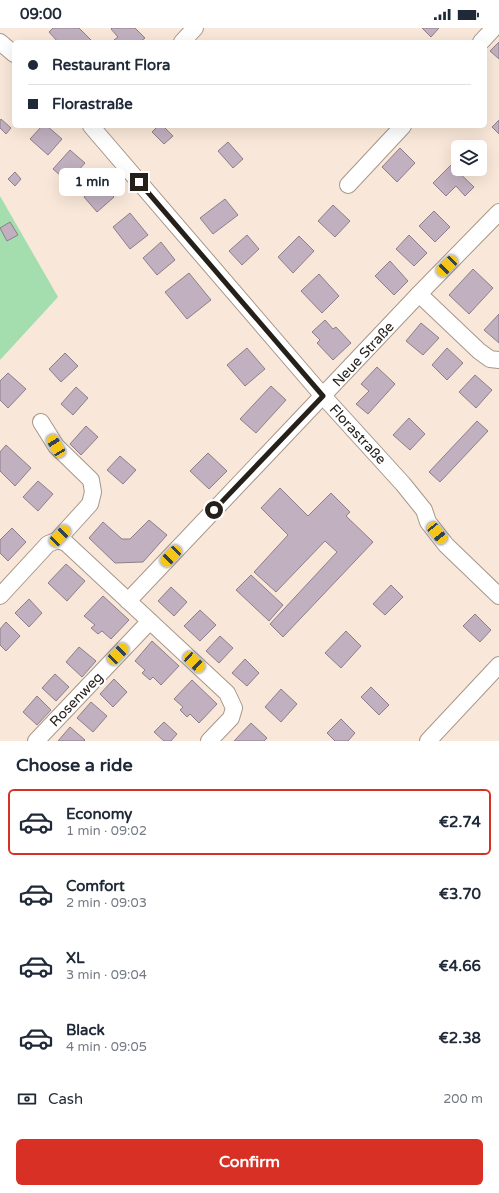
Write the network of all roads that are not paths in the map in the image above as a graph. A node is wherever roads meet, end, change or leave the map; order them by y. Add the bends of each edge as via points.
1 (195, 28) edge
2 (494, 28) edge
3 (184, 40) edge
4 (483, 40) edge
5 (0, 42) edge
6 (12, 52) edge
7 (97, 128) edge
8 (400, 128) edge
9 (348, 185) dead end
10 (499, 212) edge
11 (419, 294) junction
12 (499, 360) edge
13 (323, 396) junction
14 (41, 422) dead end
15 (58, 540) junction
16 (0, 596) edge
17 (499, 596) edge
18 (128, 601) junction
19 (149, 622) junction
20 (499, 665) edge
21 (36, 741) edge
22 (209, 741) edge
23 (428, 741) edge

1 - 3 street
2 - 4 street
5 - 6 street
7 - 13 street, Florastraße
8 - 9 street
10 - 11 street, Neue Straße
11 - 12 street via 479,351 490,359
11 - 13 street, Neue Straße
13 - 17 street, Florastraße via 413,495 424,510 428,522 446,545
13 - 18 street, Neue Straße
14 - 15 street via 56,446 91,480 93,492 90,504
15 - 16 street via 48,544
15 - 18 street via 66,543
18 - 19 street
19 - 21 street, Rosenweg
19 - 22 street via 227,693 234,708 231,718
20 - 23 street

